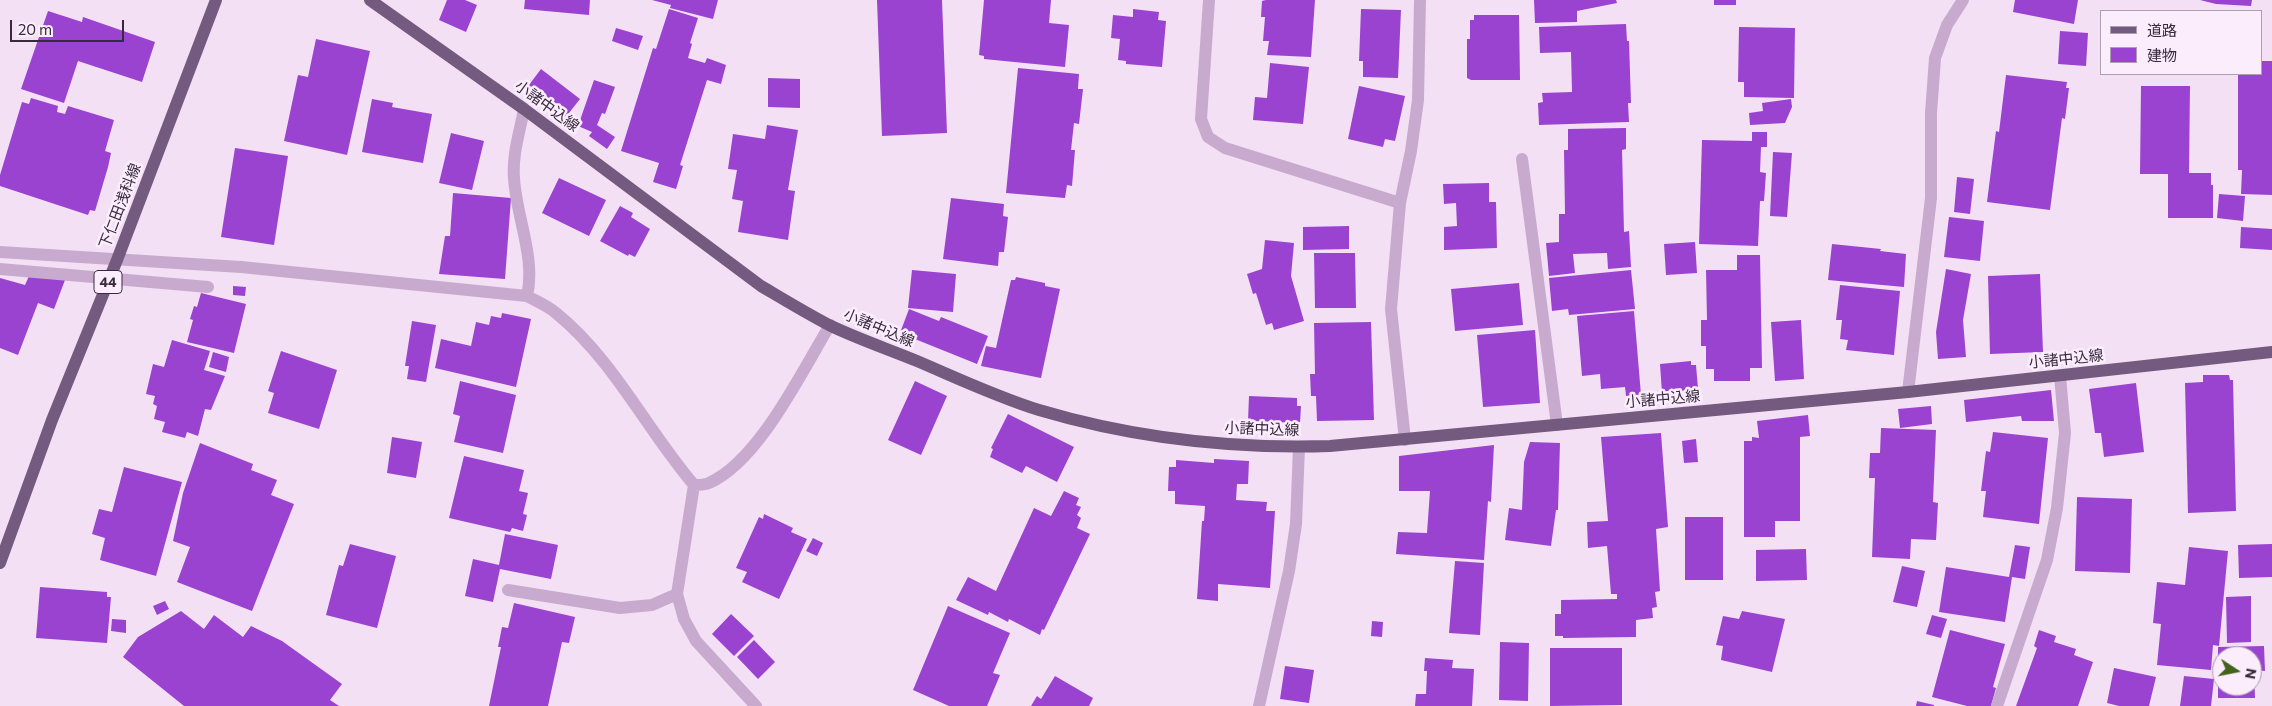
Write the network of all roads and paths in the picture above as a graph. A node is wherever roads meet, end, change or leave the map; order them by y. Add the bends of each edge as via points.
1 (216, 0) edge
2 (370, 0) edge
3 (1209, 0) edge
4 (1420, 0) edge
5 (1963, 0) edge
6 (524, 109) junction
7 (1522, 159) dead end
8 (1400, 204) junction
9 (0, 252) edge
10 (117, 260) junction
11 (0, 269) edge
12 (208, 287) dead end
13 (527, 296) junction
14 (830, 325) junction
15 (2272, 352) edge
16 (2060, 376) junction
17 (1908, 392) junction
18 (1557, 425) junction
19 (1405, 440) junction
20 (1299, 447) junction
21 (694, 485) junction
22 (0, 564) edge
23 (508, 590) dead end
24 (677, 594) junction
25 (756, 706) edge
26 (1259, 706) edge
27 (1997, 706) edge

1 - 10 main road, 下仁田浅科線 / 44
2 - 6 main road, 小諸中込線
3 - 8 street via 1201,119 1208,137 1225,148
4 - 8 street via 1418,100
5 - 17 street via 1947,26 1935,58 1930,112 1931,198
6 - 13 street via 514,178 529,272
6 - 14 main road, 小諸中込線 via 760,286
7 - 18 street
8 - 19 street via 1391,309
9 - 10 street
10 - 13 street via 241,267
10 - 22 main road, 下仁田浅科線 / 44 via 52,420
11 - 12 street, bridge
13 - 21 street via 555,311 583,337 628,392 676,464
14 - 20 main road, 小諸中込線 via 999,396 1073,420 1218,444
14 - 21 street via 753,448 708,484
15 - 16 main road, 小諸中込線
16 - 17 main road, 小諸中込線
16 - 27 street via 2065,433 2047,560
17 - 18 main road, 小諸中込線
18 - 19 main road, 小諸中込線
19 - 20 main road, 小諸中込線
20 - 26 street via 1296,524 1289,571
21 - 24 street
23 - 24 street via 620,608 652,605
24 - 25 street via 684,619 696,641

